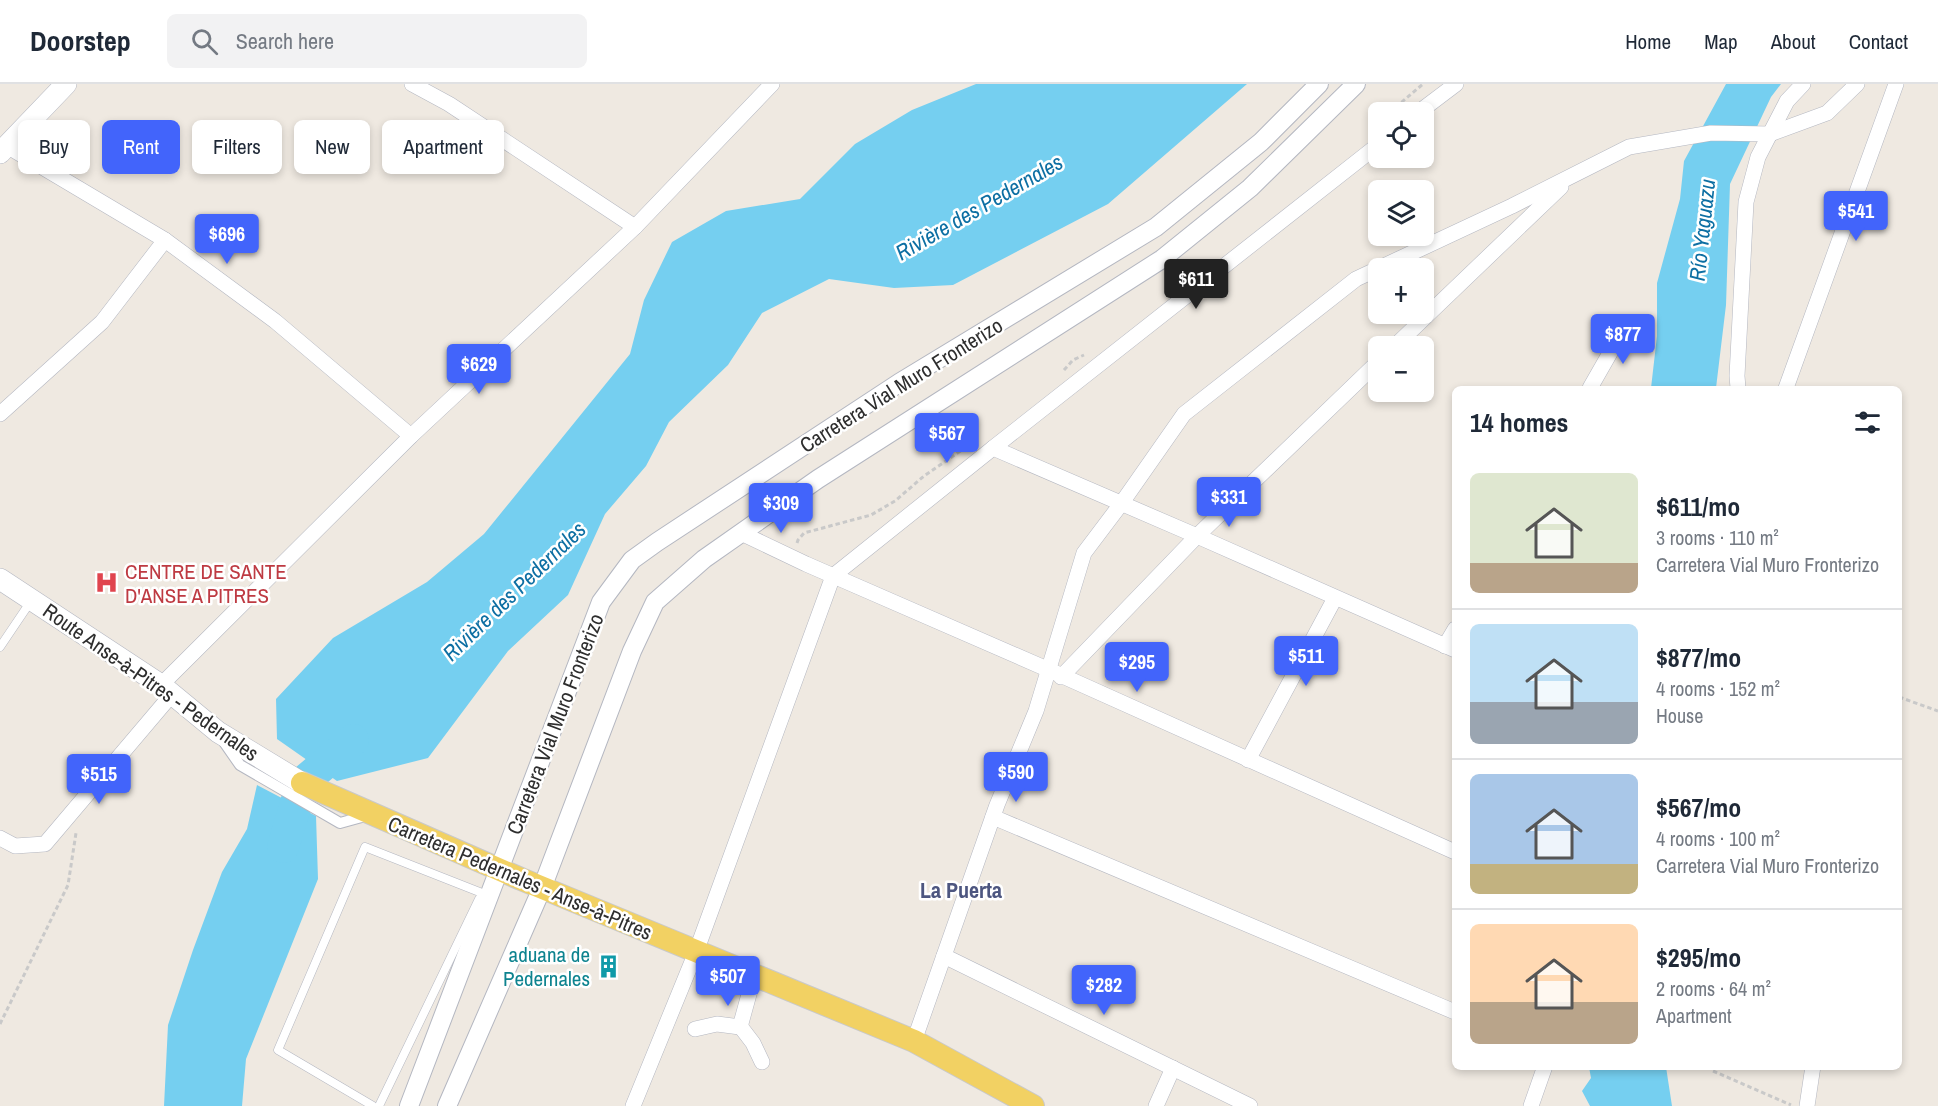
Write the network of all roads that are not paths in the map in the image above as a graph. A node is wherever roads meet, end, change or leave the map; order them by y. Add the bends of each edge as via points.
1 (66, 84) edge
2 (412, 84) edge
3 (772, 84) edge
4 (1319, 84) edge
5 (1356, 84) edge
6 (1456, 84) edge
7 (1803, 84) edge
8 (1857, 84) edge
9 (1896, 84) edge
10 (1432, 102) edge
11 (1770, 134) junction
12 (4, 149) edge
13 (1368, 153) edge
14 (1574, 174) junction
15 (635, 227) junction
16 (165, 240) junction
17 (1626, 325) dead end
18 (1405, 336) edge
19 (1368, 372) edge
20 (1591, 386) edge
21 (1738, 386) edge
22 (1787, 386) edge
23 (0, 414) edge
24 (411, 436) junction
25 (993, 448) junction
26 (1121, 504) junction
27 (741, 533) junction
28 (1197, 536) junction
29 (833, 576) junction
30 (0, 579) edge
31 (1335, 598) junction
32 (32, 600) junction
33 (0, 647) edge
34 (1450, 648) edge
35 (1047, 669) junction
36 (1061, 677) junction
37 (167, 689) junction
38 (218, 732) junction
39 (1248, 760) junction
40 (302, 783) joint
41 (371, 815) junction
42 (993, 817) junction
43 (0, 838) edge
44 (1452, 851) edge
45 (500, 870) junction
46 (542, 888) junction
47 (482, 893) junction
48 (696, 952) junction
49 (944, 956) junction
50 (754, 976) junction
51 (1452, 1011) edge
52 (740, 1026) junction
53 (695, 1029) dead end
54 (914, 1041) junction
55 (762, 1062) dead end
56 (1173, 1068) junction
57 (1544, 1070) edge
58 (1812, 1070) edge
59 (373, 1106) edge
60 (379, 1106) edge
61 (409, 1106) edge
62 (447, 1106) edge
63 (633, 1106) edge
64 (1034, 1106) edge
65 (1156, 1106) edge
66 (1250, 1106) edge
67 (1531, 1106) edge
68 (1807, 1106) edge

1 - 12 main road
2 - 15 street
3 - 15 street
4 - 45 street, Carretera Vial Muro Fronterizo via 1260,142 1156,227 899,383 632,560 601,602
5 - 27 street, Carretera Vial Muro Fronterizo via 1250,188 1162,259 818,479
6 - 10 street
7 - 11 street via 1787,101
8 - 11 street via 1827,112
9 - 22 street
11 - 14 street via 1711,133 1629,147
11 - 21 street via 1758,157 1746,202
12 - 16 street
13 - 25 street
14 - 18 street
14 - 26 street via 1356,279 1184,414
15 - 24 street
16 - 23 street via 102,322
16 - 24 street via 275,321
17 - 20 street
19 - 28 street
24 - 37 street
25 - 26 street
25 - 29 street
26 - 28 street
26 - 35 street via 1084,553
27 - 29 street
27 - 46 street, Carretera Vial Muro Fronterizo via 655,602 632,651
28 - 31 street
28 - 36 street
29 - 35 street
29 - 48 street
30 - 32 main road, Route Anse-à-Pitres - Pedernales
31 - 34 street
31 - 39 street
32 - 33 lane
32 - 37 main road, Route Anse-à-Pitres - Pedernales
35 - 36 street
35 - 42 street via 1036,711
36 - 39 street
37 - 38 main road, Route Anse-à-Pitres - Pedernales
37 - 43 street via 45,844 15,846
38 - 40 main road, Route Anse-à-Pitres - Pedernales
38 - 41 street via 240,765 340,823
39 - 44 street
40 - 41 main road, Carretera Pedernales - Anse-à-Pitres
41 - 45 main road, Carretera Pedernales - Anse-à-Pitres
42 - 49 street
42 - 51 street
45 - 46 main road, Carretera Pedernales - Anse-à-Pitres
45 - 47 lane
45 - 61 street, Carretera Vial Muro Fronterizo
46 - 48 main road, Carretera Pedernales - Anse-à-Pitres
46 - 62 street, Carretera Vial Muro Fronterizo
47 - 59 lane via 364,847 278,1050
47 - 60 lane
48 - 50 main road, Carretera Pedernales - Anse-à-Pitres
48 - 63 street
49 - 54 street
49 - 56 street
50 - 52 street
50 - 54 main road, Carretera Pedernales - Anse-à-Pitres
52 - 53 street via 717,1024
52 - 55 street
54 - 64 main road, Carretera Pedernales - Anse-à-Pitres
56 - 65 street
56 - 66 street
57 - 67 street
58 - 68 street

